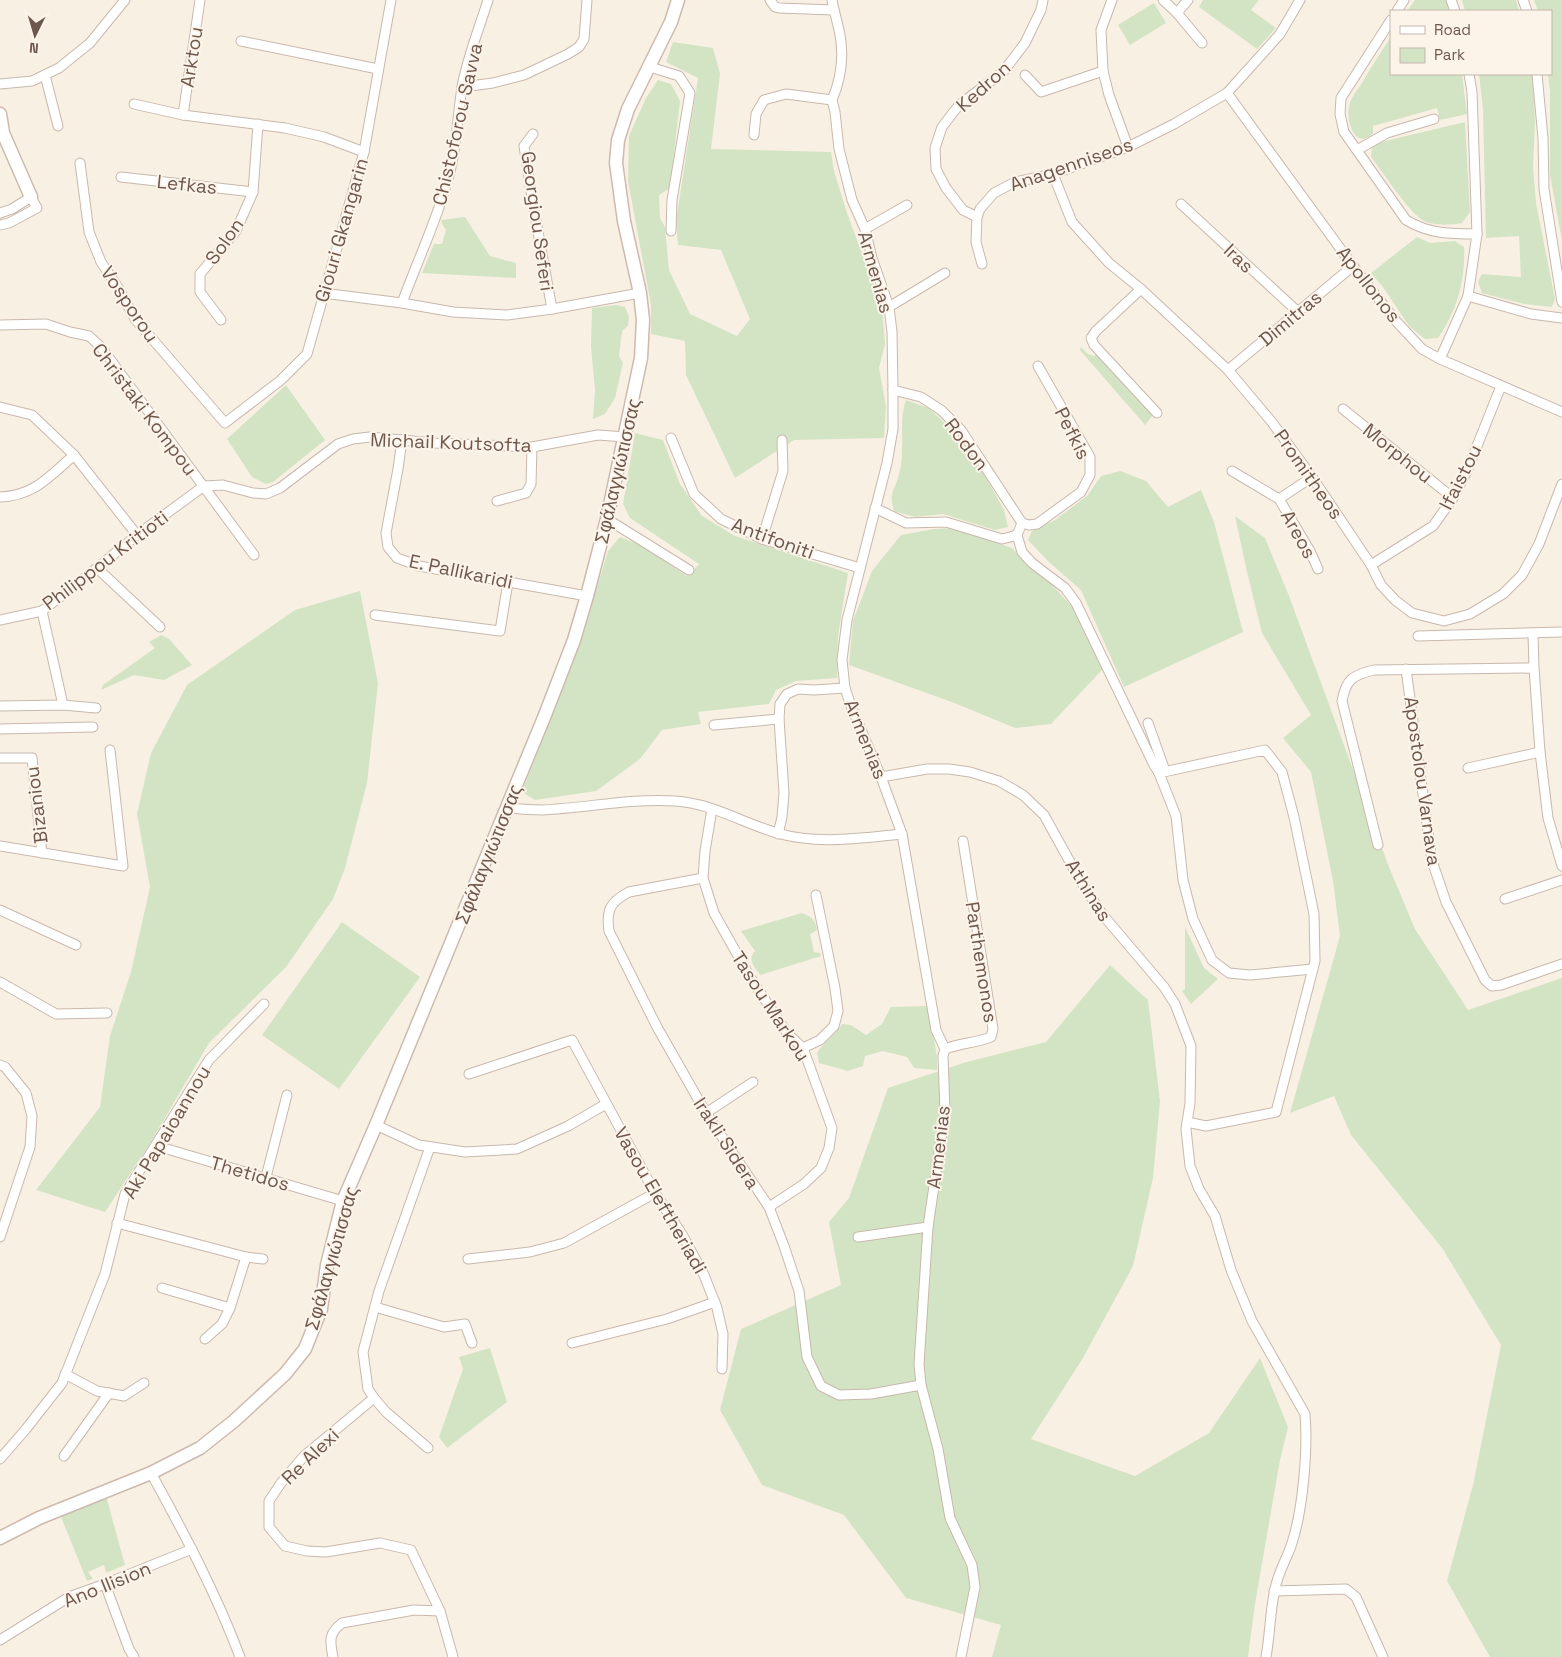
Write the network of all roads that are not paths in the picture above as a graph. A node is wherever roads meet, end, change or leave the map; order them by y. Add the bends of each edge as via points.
1 (125, 0) edge
2 (200, 0) edge
3 (391, 0) edge
4 (488, 0) edge
5 (587, 0) edge
6 (678, 0) edge
7 (1042, 0) edge
8 (1112, 0) edge
9 (1163, 0) edge
10 (1188, 0) edge
11 (1300, 0) edge
12 (770, 1) edge
13 (833, 5) edge
14 (1177, 13) junction
15 (1390, 22) edge
16 (241, 41) dead end
17 (1202, 43) dead end
18 (650, 67) junction
19 (378, 69) junction
20 (1103, 71) junction
21 (45, 75) junction
22 (1025, 75) dead end
23 (1469, 75) edge
24 (1537, 75) edge
25 (0, 84) edge
26 (462, 87) junction
27 (1227, 93) junction
28 (832, 100) junction
29 (134, 104) dead end
30 (0, 114) edge
31 (183, 115) junction
32 (1434, 120) dead end
33 (258, 124) junction
34 (58, 126) dead end
35 (532, 134) dead end
36 (754, 135) dead end
37 (1128, 146) junction
38 (1357, 150) junction
39 (364, 152) junction
40 (80, 164) dead end
41 (1053, 174) junction
42 (121, 177) dead end
43 (252, 192) junction
44 (34, 202) junction
45 (1181, 204) dead end
46 (907, 205) dead end
47 (0, 213) edge
48 (977, 217) junction
49 (0, 225) edge
50 (865, 229) junction
51 (671, 231) dead end
52 (1477, 234) junction
53 (982, 264) dead end
54 (1353, 266) junction
55 (945, 274) dead end
56 (1140, 289) junction
57 (323, 293) junction
58 (640, 293) junction
59 (1468, 296) junction
60 (1562, 302) edge
61 (402, 303) junction
62 (889, 308) junction
63 (552, 309) junction
64 (1297, 312) junction
65 (1562, 318) edge
66 (221, 320) dead end
67 (0, 325) edge
68 (1440, 359) junction
69 (1038, 366) dead end
70 (1228, 370) junction
71 (1500, 386) junction
72 (894, 390) junction
73 (0, 407) edge
74 (1343, 409) dead end
75 (1562, 412) edge
76 (1157, 413) dead end
77 (225, 423) joint
78 (625, 437) junction
79 (671, 438) dead end
80 (402, 440) junction
81 (782, 440) dead end
82 (532, 447) junction
83 (74, 455) junction
84 (1232, 471) dead end
85 (1312, 477) junction
86 (1562, 484) edge
87 (204, 486) junction
88 (0, 497) edge
89 (1453, 498) junction
90 (1279, 499) junction
91 (496, 501) dead end
92 (876, 508) junction
93 (607, 519) junction
94 (1022, 523) junction
95 (137, 535) junction
96 (1017, 535) junction
97 (762, 538) junction
98 (254, 555) dead end
99 (1371, 565) junction
100 (97, 568) junction
101 (860, 568) junction
102 (1318, 569) dead end
103 (690, 570) dead end
104 (508, 582) junction
105 (587, 596) junction
106 (42, 611) junction
107 (375, 615) dead end
108 (0, 620) edge
109 (1444, 621) junction
110 (160, 627) dead end
111 (1562, 632) edge
112 (1533, 634) junction
113 (1418, 636) dead end
114 (1443, 637) junction
115 (1406, 668) junction
116 (1534, 668) junction
117 (845, 688) junction
118 (0, 706) edge
119 (63, 706) junction
120 (96, 708) dead end
121 (779, 719) junction
122 (1148, 723) dead end
123 (714, 725) dead end
124 (93, 727) dead end
125 (0, 729) edge
126 (110, 750) dead end
127 (1540, 752) junction
128 (0, 758) edge
129 (1468, 768) dead end
130 (1162, 772) junction
131 (881, 777) junction
132 (508, 808) junction
133 (712, 809) junction
134 (778, 834) junction
135 (902, 834) junction
136 (963, 841) dead end
137 (1378, 845) dead end
138 (0, 846) edge
139 (42, 853) junction
140 (1562, 866) edge
141 (704, 878) junction
142 (1562, 880) edge
143 (816, 895) dead end
144 (1505, 899) dead end
145 (0, 910) edge
146 (76, 945) dead end
147 (1562, 964) edge
148 (1313, 969) junction
149 (0, 982) edge
150 (264, 1004) dead end
151 (107, 1013) dead end
152 (803, 1048) junction
153 (945, 1049) junction
154 (0, 1065) edge
155 (470, 1074) dead end
156 (754, 1082) dead end
157 (287, 1095) dead end
158 (606, 1104) junction
159 (706, 1113) junction
160 (1187, 1122) junction
161 (376, 1125) junction
162 (157, 1146) junction
163 (430, 1147) junction
164 (266, 1177) junction
165 (655, 1193) junction
166 (343, 1201) junction
167 (769, 1207) junction
168 (117, 1223) junction
169 (928, 1227) junction
170 (0, 1237) edge
171 (858, 1237) dead end
172 (246, 1257) junction
173 (263, 1259) dead end
174 (468, 1259) dead end
175 (162, 1288) dead end
176 (715, 1302) junction
177 (375, 1307) junction
178 (230, 1308) junction
179 (204, 1339) dead end
180 (472, 1343) dead end
181 (572, 1343) dead end
182 (722, 1369) dead end
183 (65, 1374) junction
184 (144, 1383) dead end
185 (921, 1385) junction
186 (109, 1393) junction
187 (374, 1398) junction
188 (428, 1448) dead end
189 (64, 1456) dead end
190 (0, 1459) edge
191 (151, 1473) junction
192 (1, 1536) edge
193 (192, 1549) junction
194 (104, 1584) junction
195 (1274, 1591) junction
196 (440, 1611) junction
197 (0, 1640) edge
198 (134, 1657) edge
199 (240, 1657) edge
200 (333, 1657) edge
201 (453, 1657) edge
202 (961, 1657) edge
203 (1266, 1657) edge
204 (1383, 1657) edge

1 - 21 street via 90,43
2 - 31 street, Arktou
3 - 19 street, Giouri Gkangarin
4 - 26 street, Chistoforou Savva
5 - 26 street via 584,39 579,47 524,75 493,84
6 - 18 street, Σφάλαγγιώτισσας
7 - 48 street, Kedron via 1041,10 1025,44 1003,72 959,104 942,127 935,148 936,169 946,188 963,210
8 - 20 street via 1101,30
9 - 14 street
10 - 14 street
11 - 27 street, Anagenniseos via 1280,34
12 - 13 street via 779,8
13 - 28 street via 840,36 842,69
14 - 17 street
15 - 38 street via 1341,98 1341,125
16 - 19 street
18 - 51 street via 679,76 690,93 672,200
18 - 58 street, Σφάλαγγιώτισσας via 628,109 618,140 617,156 624,221
19 - 39 street, Giouri Gkangarin
20 - 22 street via 1041,92
20 - 37 street
21 - 25 street via 32,81
21 - 34 street
23 - 52 street
24 - 60 street via 1544,189
26 - 61 street, Chistoforou Savva via 451,164 434,220
27 - 37 street, Anagenniseos
27 - 54 street, Apollonos
28 - 36 street via 786,94 764,100 756,114
28 - 50 street, Armenias via 839,149 852,200
29 - 31 street
30 - 44 street via 4,133
31 - 33 street
32 - 38 street via 1387,133
33 - 39 street via 324,138
33 - 43 street, Solon
35 - 63 street, Georgiou Seferi via 524,146
37 - 41 street, Anagenniseos
38 - 52 street via 1406,220 1418,228 1436,233
39 - 57 street, Giouri Gkangarin
40 - 77 street, Vosporou via 89,232 101,262 135,319
41 - 48 street, Anagenniseos via 1015,182 994,193
41 - 56 street, Promitheos via 1072,222 1109,263
42 - 43 street, Lefkas
43 - 66 street, Solon via 236,231 200,274 200,292
44 - 47 street
44 - 49 street via 15,220
45 - 64 street, Iras
46 - 50 street
48 - 53 street via 976,242
50 - 62 street, Armenias
52 - 59 street
54 - 64 street, Dimitras
54 - 68 street, Apollonos via 1422,349
55 - 62 street
56 - 70 street, Promitheos
56 - 76 street via 1091,338
57 - 61 street
57 - 77 street, Giouri Gkangarin via 307,354 281,380
58 - 63 street
58 - 78 street, Σφάλαγγιώτισσας via 643,320 641,358
59 - 65 street via 1531,314
59 - 68 street
61 - 63 street via 453,312 507,315
62 - 72 street, Armenias
64 - 70 street, Dimitras
67 - 87 street, Christaki Kompou via 46,324 89,336 101,347
68 - 71 street, Apollonos
69 - 94 street, Pefkis via 1090,457 1090,475 1081,492 1037,524 1029,526
70 - 85 street, Promitheos
71 - 75 street, Apollonos
71 - 89 street, Ifaistou
72 - 92 street, Armenias via 894,429
72 - 94 street, Rodon via 920,398 941,410 961,430
73 - 83 street via 32,416
74 - 89 street, Morphou
78 - 82 street, Michail Koutsofta via 598,435
78 - 93 street, Σφάλαγγιώτισσας
79 - 97 street, Antifoniti via 694,494 721,519
80 - 82 street, Michail Koutsofta
80 - 87 street, Michail Koutsofta via 370,437 338,444 280,488 266,494 252,494 223,485
80 - 104 street, E. Pallikaridi via 386,533 388,547 396,558 419,566
81 - 97 street via 783,471
82 - 91 street via 531,484 526,493
83 - 88 street via 38,486 14,497
83 - 95 street
84 - 90 street, Areos
85 - 90 street, Areos
85 - 99 street, Promitheos
86 - 109 street, Promitheos via 1539,544 1522,575 1503,594 1470,614
87 - 95 street, Philippou Kritioti
87 - 98 street, Christaki Kompou
89 - 99 street, Ifaistou via 1433,526
90 - 102 street, Areos
92 - 96 street via 906,523 946,522 1002,538
92 - 101 street, Armenias
93 - 103 street
93 - 105 street, Σφάλαγγιώτισσας
94 - 96 street
95 - 100 street, Philippou Kritioti
96 - 130 street via 1022,552 1065,588 1076,603 1154,765
97 - 101 street, Antifoniti
99 - 109 street, Promitheos via 1381,585 1395,600 1412,613
100 - 106 street, Philippou Kritioti
100 - 110 street
101 - 117 street, Armenias via 847,620 842,660
104 - 105 street, E. Pallikaridi
104 - 107 street via 500,631
105 - 132 street, Σφάλαγγιώτισσας via 571,649
106 - 108 street, Philippou Kritioti
106 - 119 street
109 - 114 street
111 - 112 street
112 - 114 street
112 - 116 street
113 - 114 street
115 - 116 street
115 - 137 street via 1356,674 1344,687 1342,701
115 - 147 street, Apostolou Varnava via 1432,861 1446,902 1484,980 1492,986 1501,985
116 - 127 street
117 - 121 street via 798,689 787,694 780,704
117 - 131 street, Armenias
118 - 119 street
119 - 120 street
121 - 123 street
121 - 134 street via 784,793
122 - 130 street
124 - 125 street
126 - 139 street via 123,866
127 - 129 street
127 - 140 street via 1548,818
128 - 139 street, Bizaniou via 32,758
130 - 148 street via 1176,816 1183,880 1193,919 1212,960 1229,973 1250,975
130 - 148 street via 1265,750 1282,772 1314,914
131 - 135 street, Armenias
131 - 160 street, Athinas via 927,769 970,772 1015,790 1044,815 1102,914 1175,1004 1191,1046
132 - 133 street via 541,810 645,800 678,801
132 - 161 street, Σφάλαγγιώτισσας
133 - 134 street
133 - 141 street, Tasou Markou
134 - 135 street via 808,840
135 - 153 street, Armenias via 936,1030
136 - 153 street, Parthemonos via 993,1029 991,1036 984,1040
138 - 139 street
141 - 152 street, Tasou Markou via 714,914 725,934 787,1033
141 - 159 street, Irakli Sidera via 629,892 610,906 607,919 609,931 657,1027
142 - 144 street
143 - 152 street via 838,1011 834,1026 820,1040
145 - 146 street
148 - 160 street via 1276,1112 1206,1126
149 - 151 street via 56,1014
150 - 162 street, Aki Papaioannou via 208,1060
152 - 167 street, Tasou Markou via 832,1128 829,1148 821,1168 804,1184
153 - 169 street, Armenias via 945,1111
154 - 170 street via 26,1093 32,1116 30,1147
155 - 158 street, Vasou Eleftheriadi via 572,1040
156 - 159 street
157 - 164 street
158 - 163 street via 517,1149 465,1152
158 - 165 street, Vasou Eleftheriadi
159 - 167 street, Irakli Sidera
160 - 195 street, Athinas via 1190,1166 1215,1216 1231,1270 1252,1321 1305,1414 1305,1456 1296,1526
161 - 163 street
161 - 166 street, Σφάλαγγιώτισσας
162 - 164 street, Thetidos
162 - 168 street, Aki Papaioannou via 126,1194
163 - 177 street
164 - 166 street, Thetidos
165 - 174 street via 564,1242 530,1252
165 - 176 street, Vasou Eleftheriadi via 684,1236
166 - 191 street, Σφάλαγγιώτισσας via 321,1309 305,1348 285,1374 234,1421 200,1448
167 - 185 street, Irakli Sidera via 799,1291 807,1357 821,1386 839,1395 871,1394
168 - 172 street
168 - 183 street, Aki Papaioannou via 105,1274
169 - 171 street
169 - 185 street, Armenias via 920,1340
172 - 173 street
172 - 178 street
175 - 178 street
176 - 181 street via 667,1319
176 - 182 street, Vasou Eleftheriadi via 723,1334
177 - 180 street via 444,1327 465,1324
177 - 187 street via 363,1352 368,1389
178 - 179 street via 222,1324
183 - 186 street via 97,1391
183 - 190 street, Aki Papaioannou via 62,1383
184 - 186 street via 124,1396
185 - 202 street, Armenias via 938,1449 950,1518 972,1565 975,1588
186 - 189 street
187 - 188 street
187 - 196 street, Re Alexi via 304,1456 281,1483 269,1501 269,1526 285,1546 307,1551 326,1552 380,1543 411,1550
191 - 192 street, Σφάλαγγιώτισσας
191 - 193 street
193 - 194 street, Ano Ilision
193 - 199 street via 225,1616
194 - 197 street, Ano Ilision via 68,1597
194 - 198 street
195 - 203 street, Athinas
195 - 204 street via 1346,1589 1356,1597
196 - 200 street via 414,1610 342,1622 330,1639
196 - 201 street, Re Alexi

